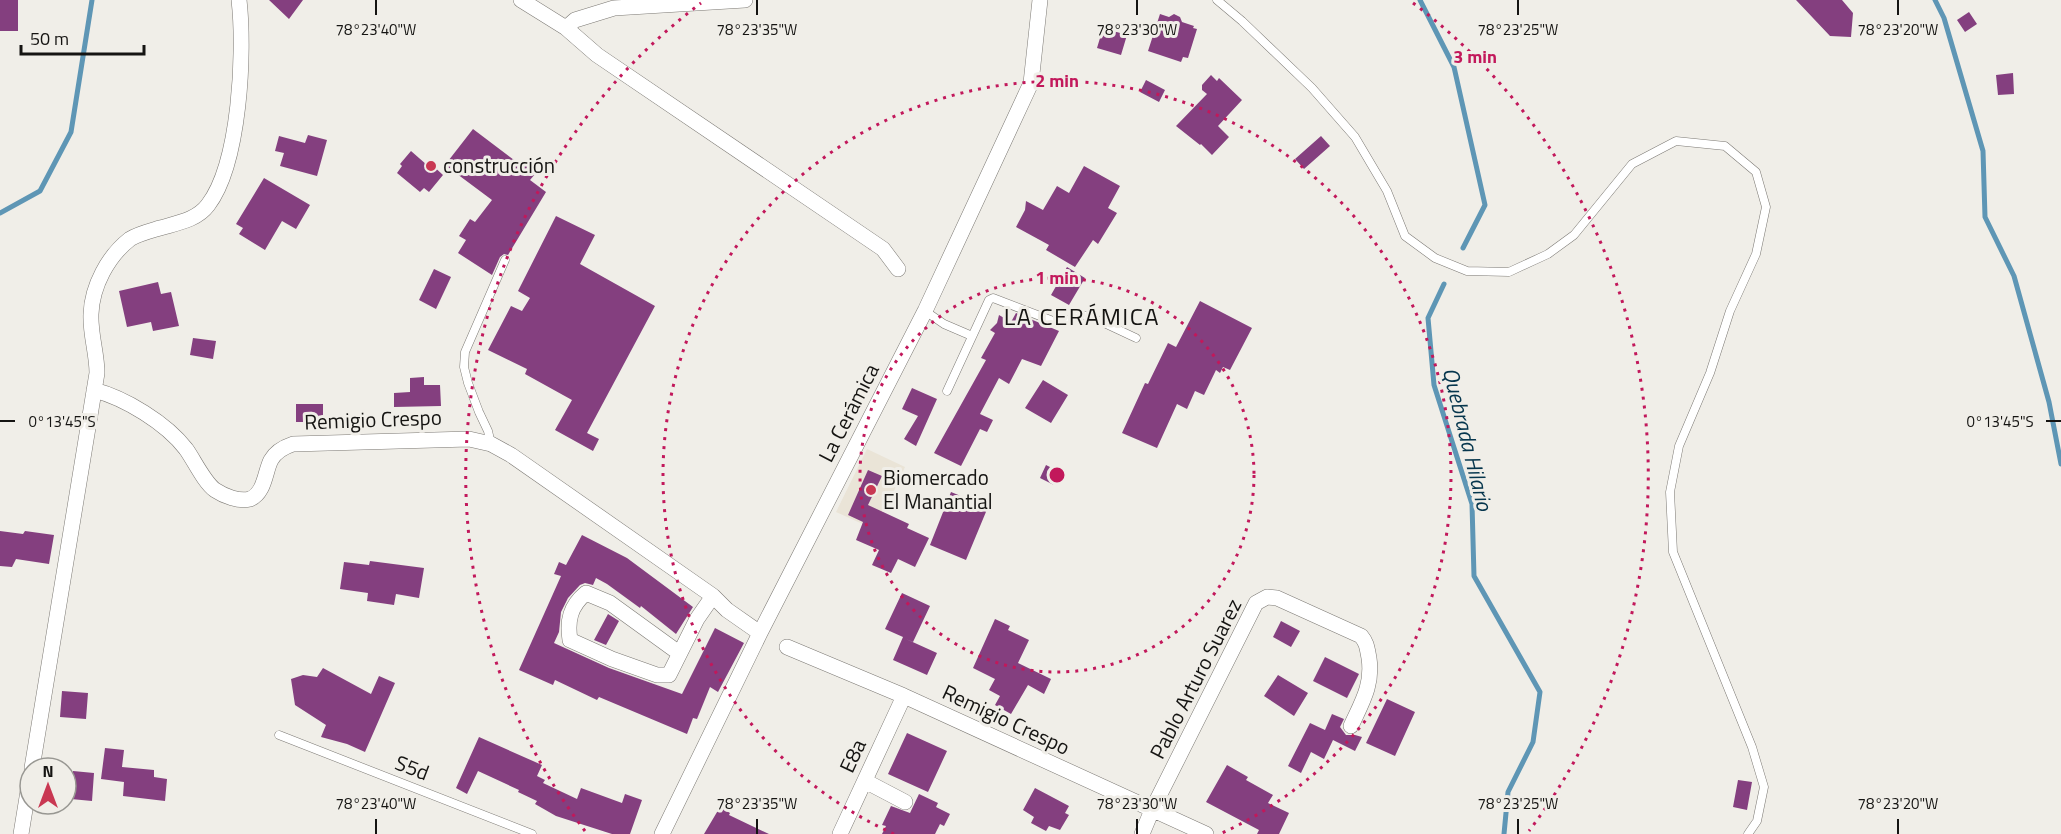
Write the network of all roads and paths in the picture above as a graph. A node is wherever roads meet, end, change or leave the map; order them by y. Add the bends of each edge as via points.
1 (239, 0) edge
2 (521, 0) edge
3 (745, 0) edge
4 (1040, 0) edge
5 (1216, 0) edge
6 (566, 28) junction
7 (505, 260) dead end
8 (898, 268) dead end
9 (925, 311) junction
10 (972, 336) junction
11 (1136, 339) dead end
12 (94, 390) junction
13 (946, 391) dead end
14 (491, 444) junction
15 (712, 597) junction
16 (760, 633) junction
17 (787, 646) dead end
18 (679, 653) junction
19 (904, 696) junction
20 (1351, 726) dead end
21 (279, 735) dead end
22 (34, 756) edge
23 (865, 781) junction
24 (905, 802) dead end
25 (1152, 810) junction
26 (24, 816) edge
27 (21, 834) edge
28 (532, 834) edge
29 (662, 834) edge
30 (840, 834) edge
31 (1142, 834) edge
32 (1206, 834) edge
33 (1748, 834) edge

1 - 12 street via 242,24 238,98 235,135 227,164 208,205 197,216 132,238 103,270 91,313 97,357
2 - 6 street
3 - 6 street via 614,8 575,20
4 - 9 street, La Cerámica via 1031,83
5 - 33 lane via 1312,88 1355,137 1387,191 1405,236 1435,258 1467,271 1509,272 1548,254 1574,235 1632,164 1676,141 1725,146 1756,172 1766,207 1756,254 1679,446 1670,492 1673,552 1752,747 1764,787 1757,821
6 - 8 street via 597,56 883,249
7 - 14 lane via 465,352 464,367
9 - 10 lane
9 - 16 street, La Cerámica
10 - 11 lane via 993,298 1053,321 1089,316
10 - 13 lane
12 - 14 street, Remigio Crespo via 114,396 161,424 184,446 214,489 237,500 251,498 260,490 272,458 293,444 469,439
12 - 22 street
14 - 15 street, Remigio Crespo
15 - 16 street, Remigio Crespo
15 - 18 street
16 - 29 street, La Cerámica
17 - 19 street, Remigio Crespo
18 - 18 street via 610,603 586,593 575,605 567,625 570,640 657,675 669,675
19 - 23 street, E8a
19 - 25 street, Remigio Crespo
20 - 25 street, Pablo Arturo Suarez via 1371,674 1366,642 1340,626 1278,598 1267,597 1256,603
21 - 28 lane, S5d
23 - 24 street
23 - 30 street, E8a
25 - 31 street, Pablo Arturo Suarez
25 - 32 street, Remigio Crespo
26 - 27 street

